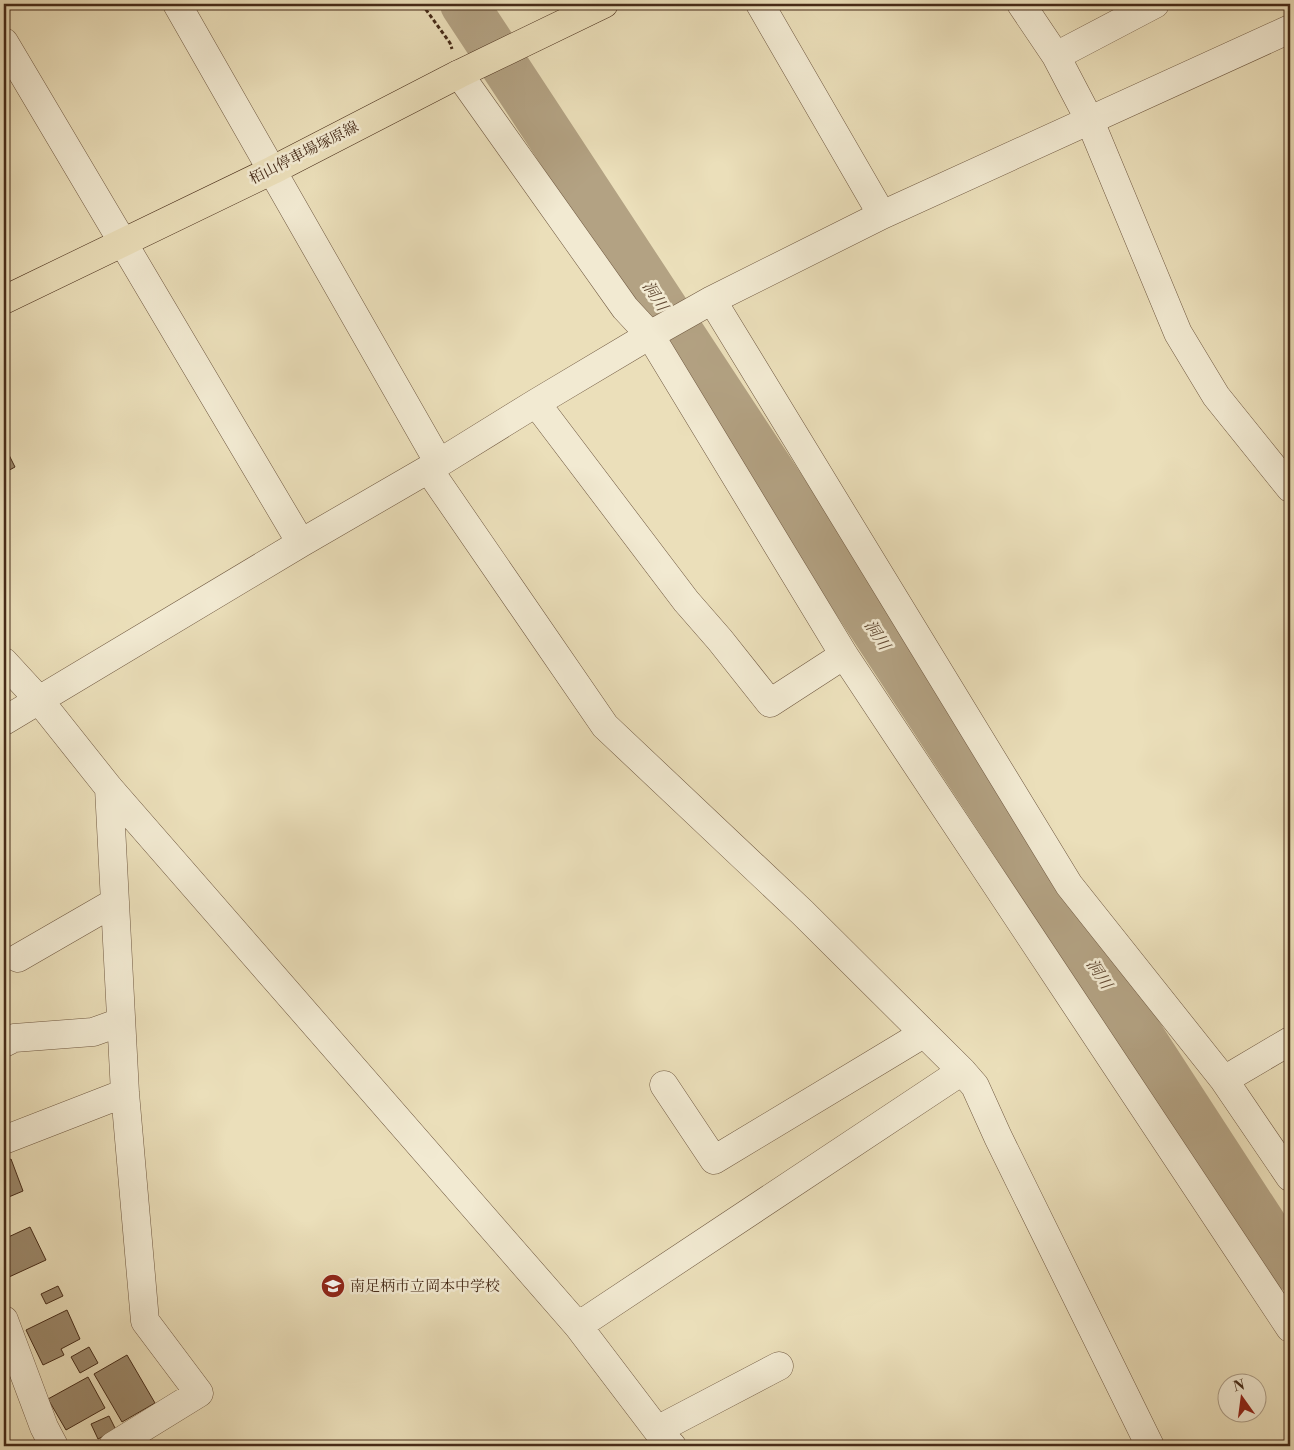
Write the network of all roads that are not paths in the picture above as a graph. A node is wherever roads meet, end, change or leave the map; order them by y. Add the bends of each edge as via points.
1 (177, 4) edge
2 (604, 4) edge
3 (760, 4) edge
4 (1021, 4) edge
5 (1154, 4) edge
6 (1290, 29) edge
7 (4, 42) edge
8 (1056, 56) junction
9 (459, 74) junction
10 (1090, 121) junction
11 (272, 170) junction
12 (882, 216) junction
13 (123, 241) junction
14 (4, 300) edge
15 (712, 300) junction
16 (650, 334) junction
17 (536, 403) junction
18 (434, 466) junction
19 (1290, 488) edge
20 (301, 543) junction
21 (844, 655) junction
22 (4, 662) edge
23 (39, 700) junction
24 (4, 721) edge
25 (109, 788) junction
26 (115, 902) junction
27 (18, 958) dead end
28 (121, 1022) junction
29 (923, 1034) junction
30 (1290, 1041) edge
31 (4, 1043) edge
32 (962, 1071) junction
33 (1224, 1080) junction
34 (664, 1085) dead end
35 (125, 1093) junction
36 (4, 1140) edge
37 (1290, 1177) edge
38 (4, 1320) edge
39 (578, 1326) junction
40 (1290, 1328) edge
41 (778, 1366) dead end
42 (664, 1438) edge
43 (54, 1446) edge
44 (113, 1446) edge
45 (1150, 1446) edge

1 - 11 street
2 - 9 main road, 栢山停車場塚原線
3 - 12 street
4 - 8 street
5 - 8 street
6 - 10 street
7 - 13 street
8 - 10 street
9 - 11 main road, 栢山停車場塚原線
9 - 16 street via 625,308
10 - 12 street
10 - 19 street via 1178,333 1216,396
11 - 13 main road, 栢山停車場塚原線
11 - 18 street
12 - 15 street
13 - 14 main road, 栢山停車場塚原線
13 - 20 street
15 - 16 street
15 - 33 street via 1069,884
16 - 17 street
16 - 21 street
17 - 18 street
17 - 21 street via 686,601 770,703
18 - 20 street
18 - 29 street via 605,726 803,913
20 - 23 street
21 - 40 street
22 - 23 street
23 - 24 street
23 - 25 street
25 - 26 street
25 - 39 street
26 - 27 street
26 - 28 street
28 - 31 street via 93,1032 14,1038
28 - 35 street
29 - 32 street
29 - 34 street via 714,1160
30 - 33 street
32 - 39 street
32 - 45 street via 975,1086
33 - 37 street
35 - 36 street
35 - 44 street via 145,1321 199,1393
38 - 43 street
39 - 42 street
41 - 42 street

